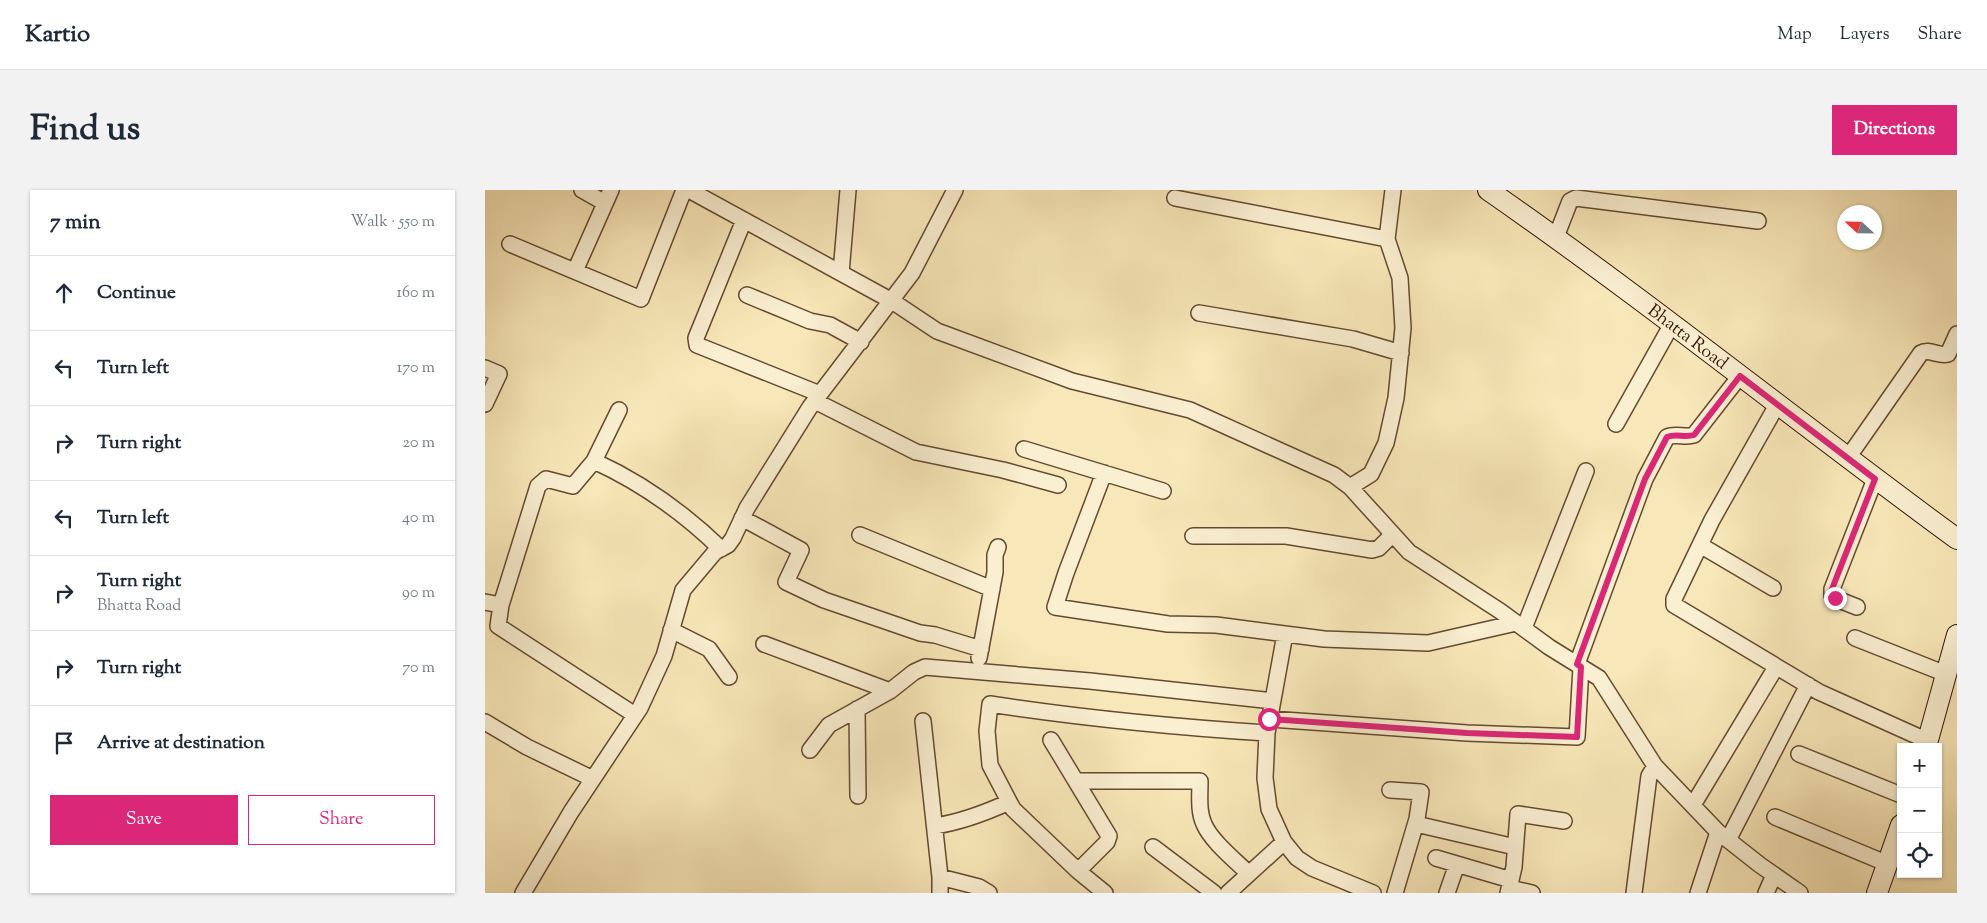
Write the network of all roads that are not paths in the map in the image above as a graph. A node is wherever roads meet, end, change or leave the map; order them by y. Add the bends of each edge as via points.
1 (582, 190) edge
2 (684, 190) edge
3 (689, 190) edge
4 (849, 190) edge
5 (955, 190) edge
6 (1393, 190) edge
7 (1488, 190) edge
8 (608, 196) edge
9 (1175, 198) dead end
10 (744, 220) junction
11 (1758, 221) dead end
12 (1556, 237) junction
13 (1387, 239) junction
14 (510, 244) dead end
15 (575, 271) junction
16 (841, 273) junction
17 (747, 295) dead end
18 (892, 301) junction
19 (1199, 313) dead end
20 (1672, 324) junction
21 (1957, 334) edge
22 (861, 342) junction
23 (1401, 354) junction
24 (485, 368) edge
25 (1740, 376) junction
26 (818, 398) junction
27 (485, 404) edge
28 (1777, 404) junction
29 (619, 410) dead end
30 (1616, 424) dead end
31 (1024, 449) dead end
32 (1847, 459) junction
33 (594, 461) junction
34 (1586, 471) dead end
35 (1104, 473) junction
36 (1875, 479) junction
37 (1058, 485) dead end
38 (1350, 487) junction
39 (1163, 491) dead end
40 (742, 518) junction
41 (860, 535) dead end
42 (1392, 535) junction
43 (1193, 536) dead end
44 (1957, 539) edge
45 (1700, 545) junction
46 (998, 547) dead end
47 (721, 549) junction
48 (1773, 588) dead end
49 (991, 589) junction
50 (485, 602) edge
51 (501, 605) junction
52 (1857, 608) dead end
53 (1520, 625) junction
54 (671, 630) junction
55 (1285, 634) junction
56 (1957, 634) edge
57 (1855, 638) dead end
58 (765, 644) dead end
59 (981, 649) junction
60 (1579, 666) junction
61 (1776, 667) junction
62 (977, 672) junction
63 (1946, 674) junction
64 (729, 677) dead end
65 (1808, 686) junction
66 (890, 691) junction
67 (1273, 701) junction
68 (857, 710) junction
69 (635, 716) junction
70 (923, 721) dead end
71 (485, 722) edge
72 (1268, 726) junction
73 (1051, 740) dead end
74 (1925, 743) edge
75 (1927, 743) edge
76 (810, 750) dead end
77 (1799, 754) dead end
78 (1655, 766) junction
79 (593, 779) junction
80 (1076, 781) junction
81 (1390, 790) dead end
82 (1897, 793) edge
83 (858, 796) dead end
84 (1009, 802) junction
85 (1693, 805) junction
86 (1775, 817) dead end
87 (1564, 821) dead end
88 (1416, 824) junction
89 (935, 826) junction
90 (1898, 833) edge
91 (1723, 836) junction
92 (1284, 842) junction
93 (1153, 847) dead end
94 (1515, 847) junction
95 (1435, 858) dead end
96 (1457, 864) junction
97 (1888, 864) junction
98 (1078, 871) junction
99 (1249, 874) junction
100 (1774, 875) junction
101 (940, 877) junction
102 (1510, 887) edge
103 (1236, 890) edge
104 (523, 893) edge
105 (940, 893) edge
106 (989, 893) edge
107 (1105, 893) edge
108 (1214, 893) edge
109 (1373, 893) edge
110 (1395, 893) edge
111 (1447, 893) edge
112 (1532, 893) edge
113 (1634, 893) edge
114 (1698, 893) edge
115 (1766, 893) edge
116 (1800, 893) edge
117 (1877, 893) edge

1 - 8 street
2 - 15 street via 641,299
3 - 10 street
4 - 16 street
5 - 18 street via 912,273
6 - 13 street
7 - 12 main road, Bhatta Road
8 - 15 street
9 - 13 street
10 - 16 street
10 - 26 street via 695,338 697,345
11 - 12 street via 1576,198 1570,200
12 - 20 main road, Bhatta Road
13 - 23 street via 1400,278
14 - 15 street
16 - 18 street
17 - 22 street via 810,321 830,325
18 - 22 street
18 - 38 street via 937,331 1063,377 1190,410 1334,475
19 - 23 street via 1353,339
20 - 25 main road, Bhatta Road
20 - 30 street
21 - 32 street via 1948,354 1926,350 1921,353
22 - 26 street
23 - 38 street via 1396,398 1385,443 1371,474
24 - 27 street via 499,374
25 - 28 main road, Bhatta Road
25 - 60 street via 1694,435 1667,437 1645,479
26 - 37 street via 916,452
26 - 40 street
28 - 32 main road, Bhatta Road
28 - 45 street
29 - 33 street
31 - 35 street
32 - 36 main road, Bhatta Road
33 - 47 street via 621,474 677,512
33 - 51 street via 573,486 546,479 538,486
34 - 53 street
35 - 39 street
35 - 55 street via 1055,607 1168,624 1216,625
36 - 44 main road, Bhatta Road
36 - 52 street via 1832,589 1835,598
38 - 42 street
40 - 47 street via 733,538
40 - 59 street via 801,550 786,582 824,600 920,633
41 - 49 street
42 - 43 street via 1379,548 1372,550 1286,536
42 - 53 street via 1409,552
45 - 48 street
45 - 61 street via 1674,605
46 - 49 street
47 - 54 street via 683,590
49 - 59 street
50 - 51 street
51 - 69 street via 498,626 503,631
53 - 55 street via 1429,643 1324,639
53 - 60 street
54 - 64 street via 709,649
54 - 69 street via 664,656
55 - 67 street
56 - 63 main road
57 - 63 street
58 - 66 street
59 - 62 street
60 - 72 street via 1577,737
60 - 78 street via 1599,678
61 - 65 street
61 - 85 street
62 - 66 street via 925,667
62 - 67 street
63 - 75 main road
65 - 74 street
65 - 91 street
66 - 68 street
67 - 72 street
68 - 76 street via 829,725
68 - 83 street
69 - 79 street
70 - 89 street
71 - 79 street via 527,747
72 - 84 street via 1196,729 990,704 987,731 990,765
72 - 92 street via 1265,778 1269,809
73 - 80 street
77 - 82 street
78 - 85 street
78 - 113 street via 1649,776
79 - 104 street
80 - 98 street via 1109,836
80 - 99 street via 1200,781 1203,824
81 - 88 street via 1421,792
84 - 89 street via 954,823
84 - 98 street
85 - 91 street
86 - 97 street
87 - 94 street via 1518,814
88 - 94 street
88 - 110 street
89 - 101 street
90 - 97 main road
91 - 100 street
91 - 114 street
92 - 99 street
92 - 109 street via 1297,858 1312,868
93 - 108 street
94 - 102 street
95 - 96 street
96 - 102 street
96 - 111 street
97 - 117 main road
98 - 107 street
99 - 103 street
100 - 115 street
100 - 116 street
101 - 105 street
101 - 106 street via 979,887
102 - 112 street

